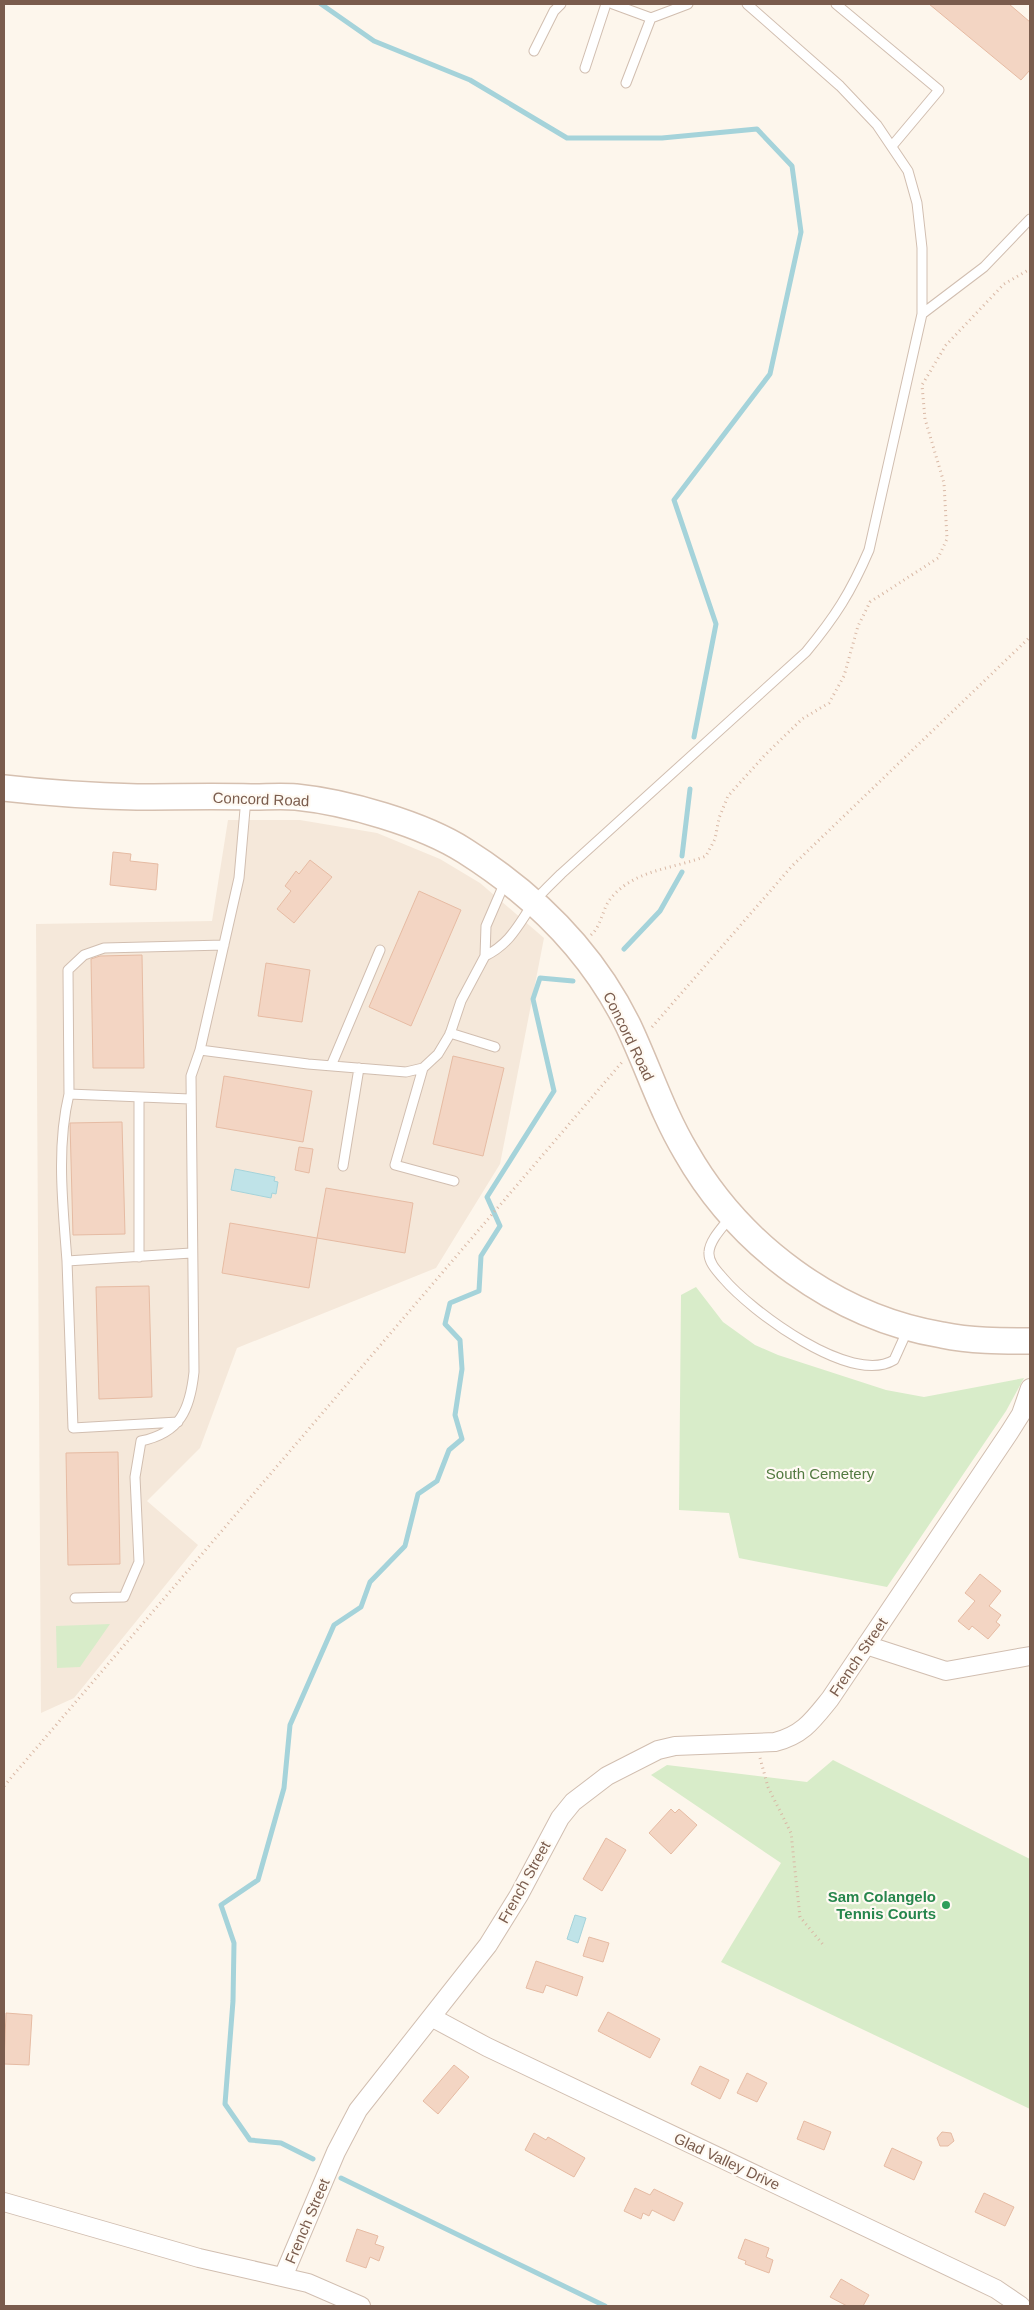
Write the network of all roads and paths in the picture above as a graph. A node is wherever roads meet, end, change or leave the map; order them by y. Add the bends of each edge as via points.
1 (561, 4) edge
2 (606, 4) edge
3 (613, 4) edge
4 (688, 4) edge
5 (747, 4) edge
6 (836, 4) edge
7 (651, 18) junction
8 (534, 51) dead end
9 (585, 68) dead end
10 (626, 83) dead end
11 (892, 146) junction
12 (1030, 219) edge
13 (922, 314) junction
14 (1030, 637) edge
15 (4, 788) edge
16 (246, 797) junction
17 (506, 879) junction
18 (534, 902) junction
19 (224, 945) junction
20 (380, 950) dead end
21 (485, 956) junction
22 (450, 1033) junction
23 (636, 1045) junction
24 (495, 1047) dead end
25 (200, 1050) junction
26 (331, 1066) junction
27 (360, 1068) junction
28 (423, 1068) junction
29 (69, 1094) junction
30 (139, 1097) junction
31 (190, 1099) junction
32 (343, 1166) dead end
33 (454, 1181) dead end
34 (731, 1216) junction
35 (191, 1254) junction
36 (139, 1257) junction
37 (67, 1261) junction
38 (909, 1328) junction
39 (1030, 1342) edge
40 (1030, 1388) edge
41 (178, 1422) junction
42 (75, 1598) dead end
43 (866, 1645) junction
44 (1030, 1656) edge
45 (756, 1743) junction
46 (4, 1786) edge
47 (825, 1947) dead end
48 (433, 2018) junction
49 (4, 2202) edge
50 (283, 2277) junction
51 (361, 2306) edge
52 (1021, 2306) edge

1 - 8 lane via 554,10
2 - 9 lane
3 - 7 lane
4 - 7 lane
5 - 11 lane via 840,86
6 - 11 lane via 939,90
7 - 10 lane
11 - 13 lane via 908,171 917,203 922,248
12 - 13 lane via 984,267
13 - 18 lane via 870,550 837,615 806,652
14 - 23 path via 792,866
15 - 16 main road, Concord Road via 70,796
16 - 17 main road, Concord Road via 296,797 350,807 411,825 462,849
16 - 19 lane via 239,878
17 - 18 main road, Concord Road
17 - 21 lane via 486,926
18 - 21 lane via 513,935 499,949
18 - 23 main road, Concord Road via 576,945 592,967 613,997
19 - 25 lane
19 - 29 lane via 104,948 84,955 68,970
20 - 26 lane
21 - 22 lane via 461,1001
22 - 24 lane
22 - 28 lane via 438,1054
23 - 34 main road, Concord Road via 685,1151
23 - 46 path
25 - 26 lane
25 - 31 lane via 191,1076
26 - 27 lane
27 - 28 lane via 406,1072
27 - 32 lane
28 - 33 lane via 395,1165
29 - 30 lane
29 - 37 lane via 62,1123
30 - 31 lane
30 - 36 lane
31 - 35 lane
34 - 38 main road, Concord Road via 772,1255 822,1290
34 - 38 lane via 711,1245 710,1258 715,1268 748,1304 787,1332 833,1355 878,1367 894,1360
35 - 36 lane
35 - 41 lane via 194,1372 192,1395
36 - 37 lane
37 - 41 lane via 73,1428
38 - 39 main road, Concord Road via 969,1340
40 - 43 street, French Street via 1021,1414 1009,1433
41 - 42 lane via 162,1436 141,1442 134,1477 139,1562 124,1597
43 - 44 street via 946,1671
43 - 45 street, French Street via 830,1699 803,1730 791,1738
45 - 47 path via 768,1787 791,1833 800,1917
45 - 48 street, French Street via 675,1746 658,1750 606,1776 588,1789 560,1818 488,1945
48 - 50 street, French Street via 358,2110 336,2152
48 - 52 street, Glad Valley Drive via 487,2047 996,2289
49 - 50 street, French Street via 199,2258
50 - 51 street via 328,2290

